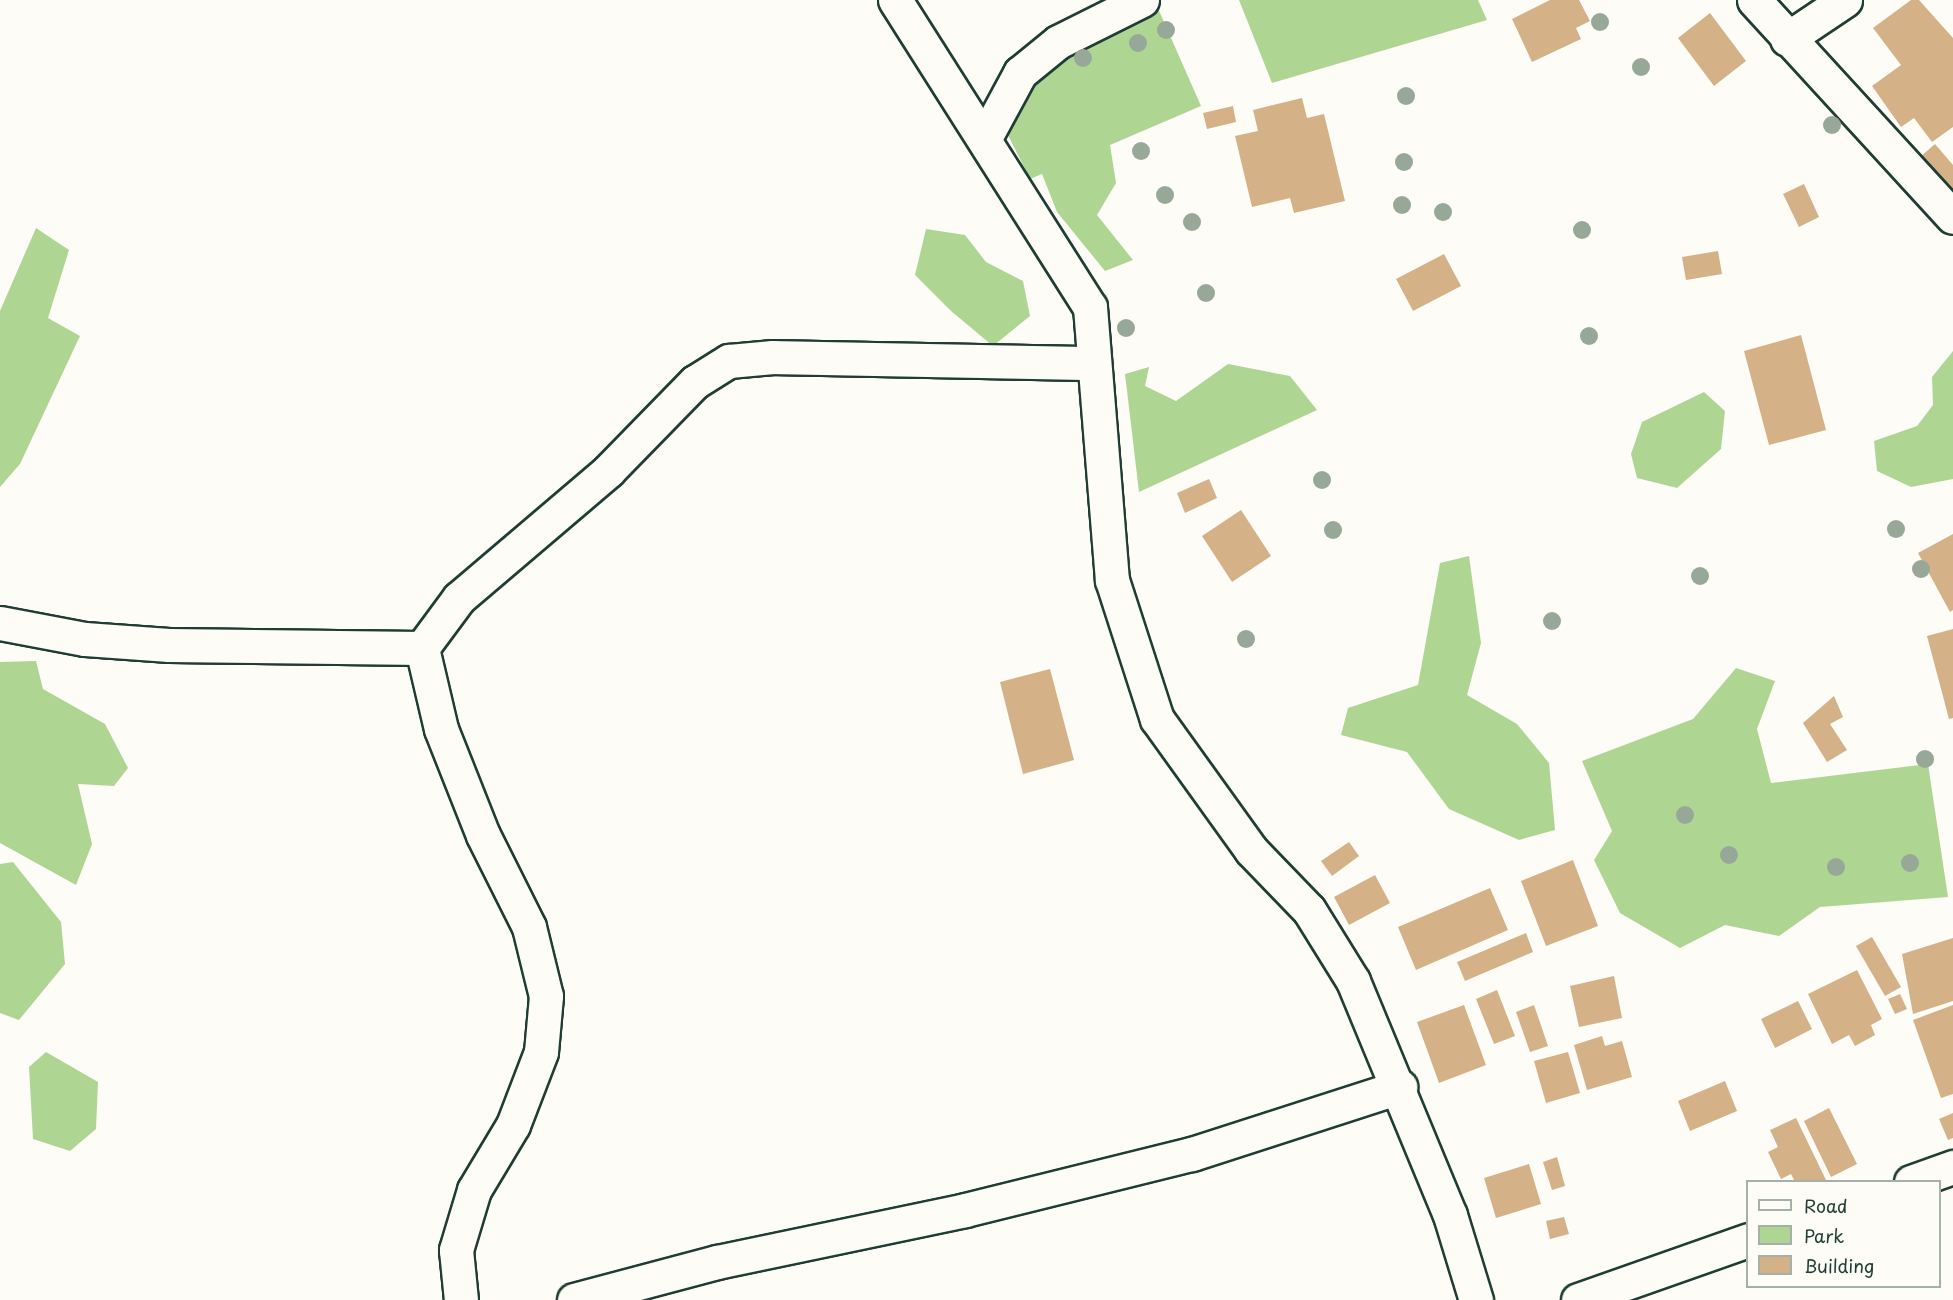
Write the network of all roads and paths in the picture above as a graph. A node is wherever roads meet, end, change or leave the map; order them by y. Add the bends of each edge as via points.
1 (895, 0) edge
2 (1143, 0) edge
3 (1754, 0) edge
4 (1845, 0) edge
5 (1787, 39) junction
6 (986, 136) junction
7 (1953, 217) edge
8 (1094, 363) junction
9 (0, 623) edge
10 (422, 648) junction
11 (1400, 1087) junction
12 (1953, 1167) edge
13 (1917, 1180) edge
14 (1746, 1241) edge
15 (461, 1300) edge
16 (574, 1300) edge
17 (1476, 1300) edge
18 (1578, 1300) edge

1 - 6 street
2 - 6 street via 1058,42 1020,73
3 - 5 street
4 - 5 street
5 - 7 street
6 - 8 street via 1090,307
8 - 10 street via 773,357 729,362 695,382 608,471 459,598
8 - 11 street via 1112,580 1157,719 1251,850 1309,910 1353,981
9 - 10 street via 85,639 169,645
10 - 15 street via 441,729 483,835 529,927 546,996 541,1052 513,1125 474,1190 456,1250
11 - 16 street via 1192,1154 965,1210 717,1262
11 - 17 street
12 - 13 street
14 - 18 street

